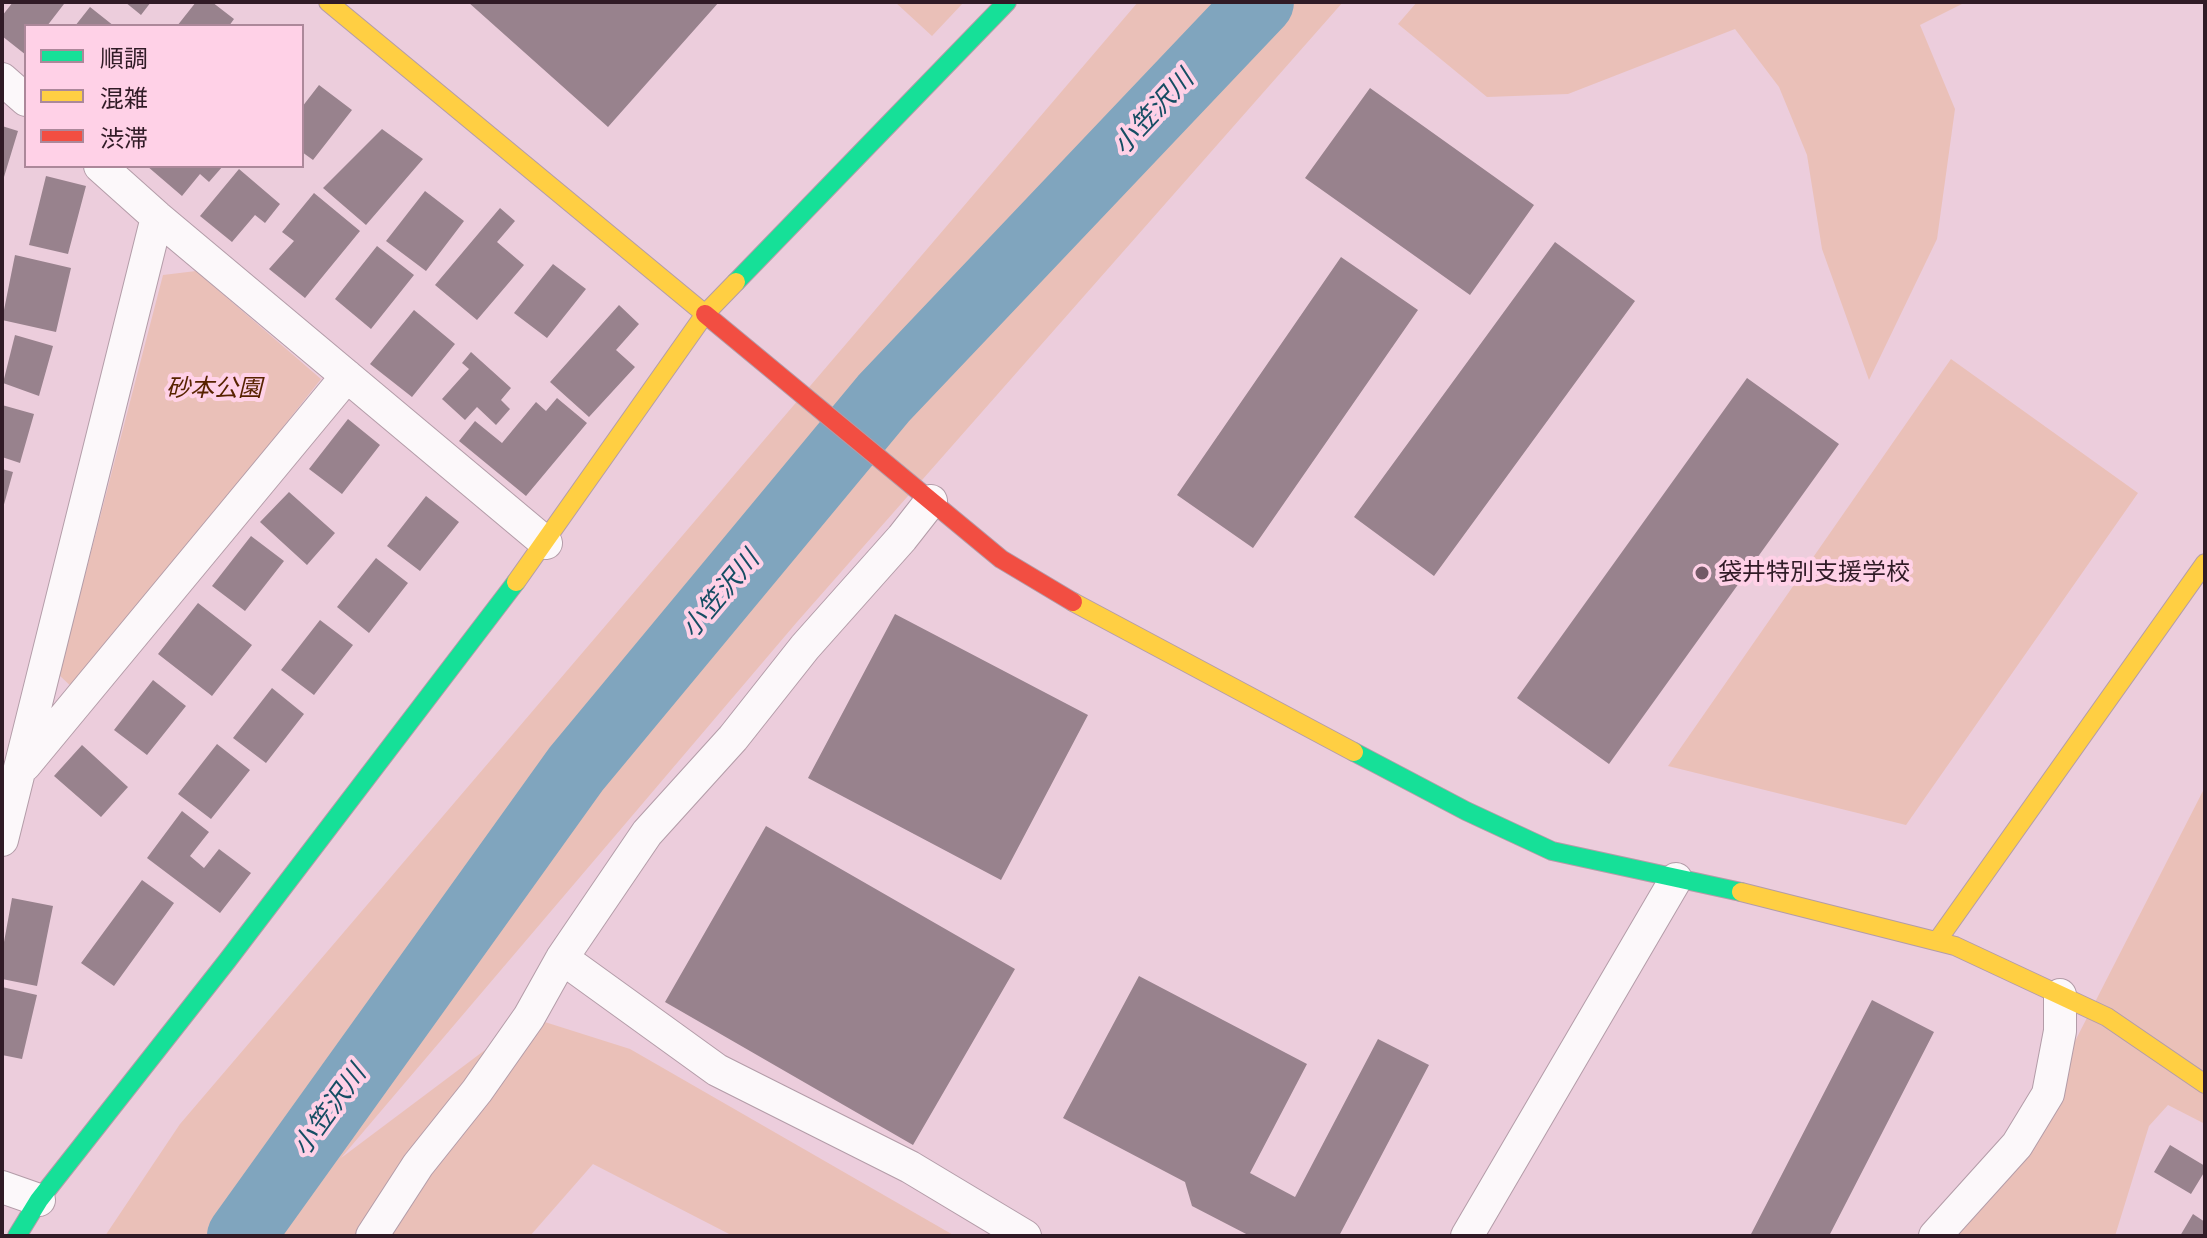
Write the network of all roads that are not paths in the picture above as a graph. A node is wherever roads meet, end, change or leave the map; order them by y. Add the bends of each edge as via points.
1 (328, 2) edge
2 (1007, 2) edge
3 (2, 79) edge
4 (24, 98) edge
5 (102, 168) edge
6 (157, 217) junction
7 (705, 314) junction
8 (347, 376) junction
9 (931, 501) junction
10 (546, 543) junction
11 (2205, 563) edge
12 (11, 767) edge
13 (2, 840) edge
14 (1676, 879) junction
15 (1937, 941) junction
16 (562, 958) junction
17 (2060, 995) junction
18 (2205, 1084) edge
19 (2, 1187) edge
20 (39, 1200) junction
21 (17, 1236) edge
22 (372, 1236) edge
23 (1025, 1236) edge
24 (1467, 1236) edge
25 (1935, 1236) edge

1 - 7 street
2 - 7 street
3 - 4 street
5 - 6 street
6 - 8 street
6 - 12 street
7 - 9 street
7 - 10 street
8 - 10 street
8 - 12 street
9 - 14 street via 1001,559 1074,603 1466,811 1552,851
9 - 16 street via 647,833
10 - 20 street
11 - 15 street
12 - 13 street
14 - 15 street
14 - 24 street
15 - 17 street
16 - 22 street via 529,1017
16 - 23 street via 717,1070 910,1167
17 - 18 street via 2107,1017
17 - 25 street via 2060,1031 2048,1094 2017,1145
19 - 20 street
20 - 21 street

